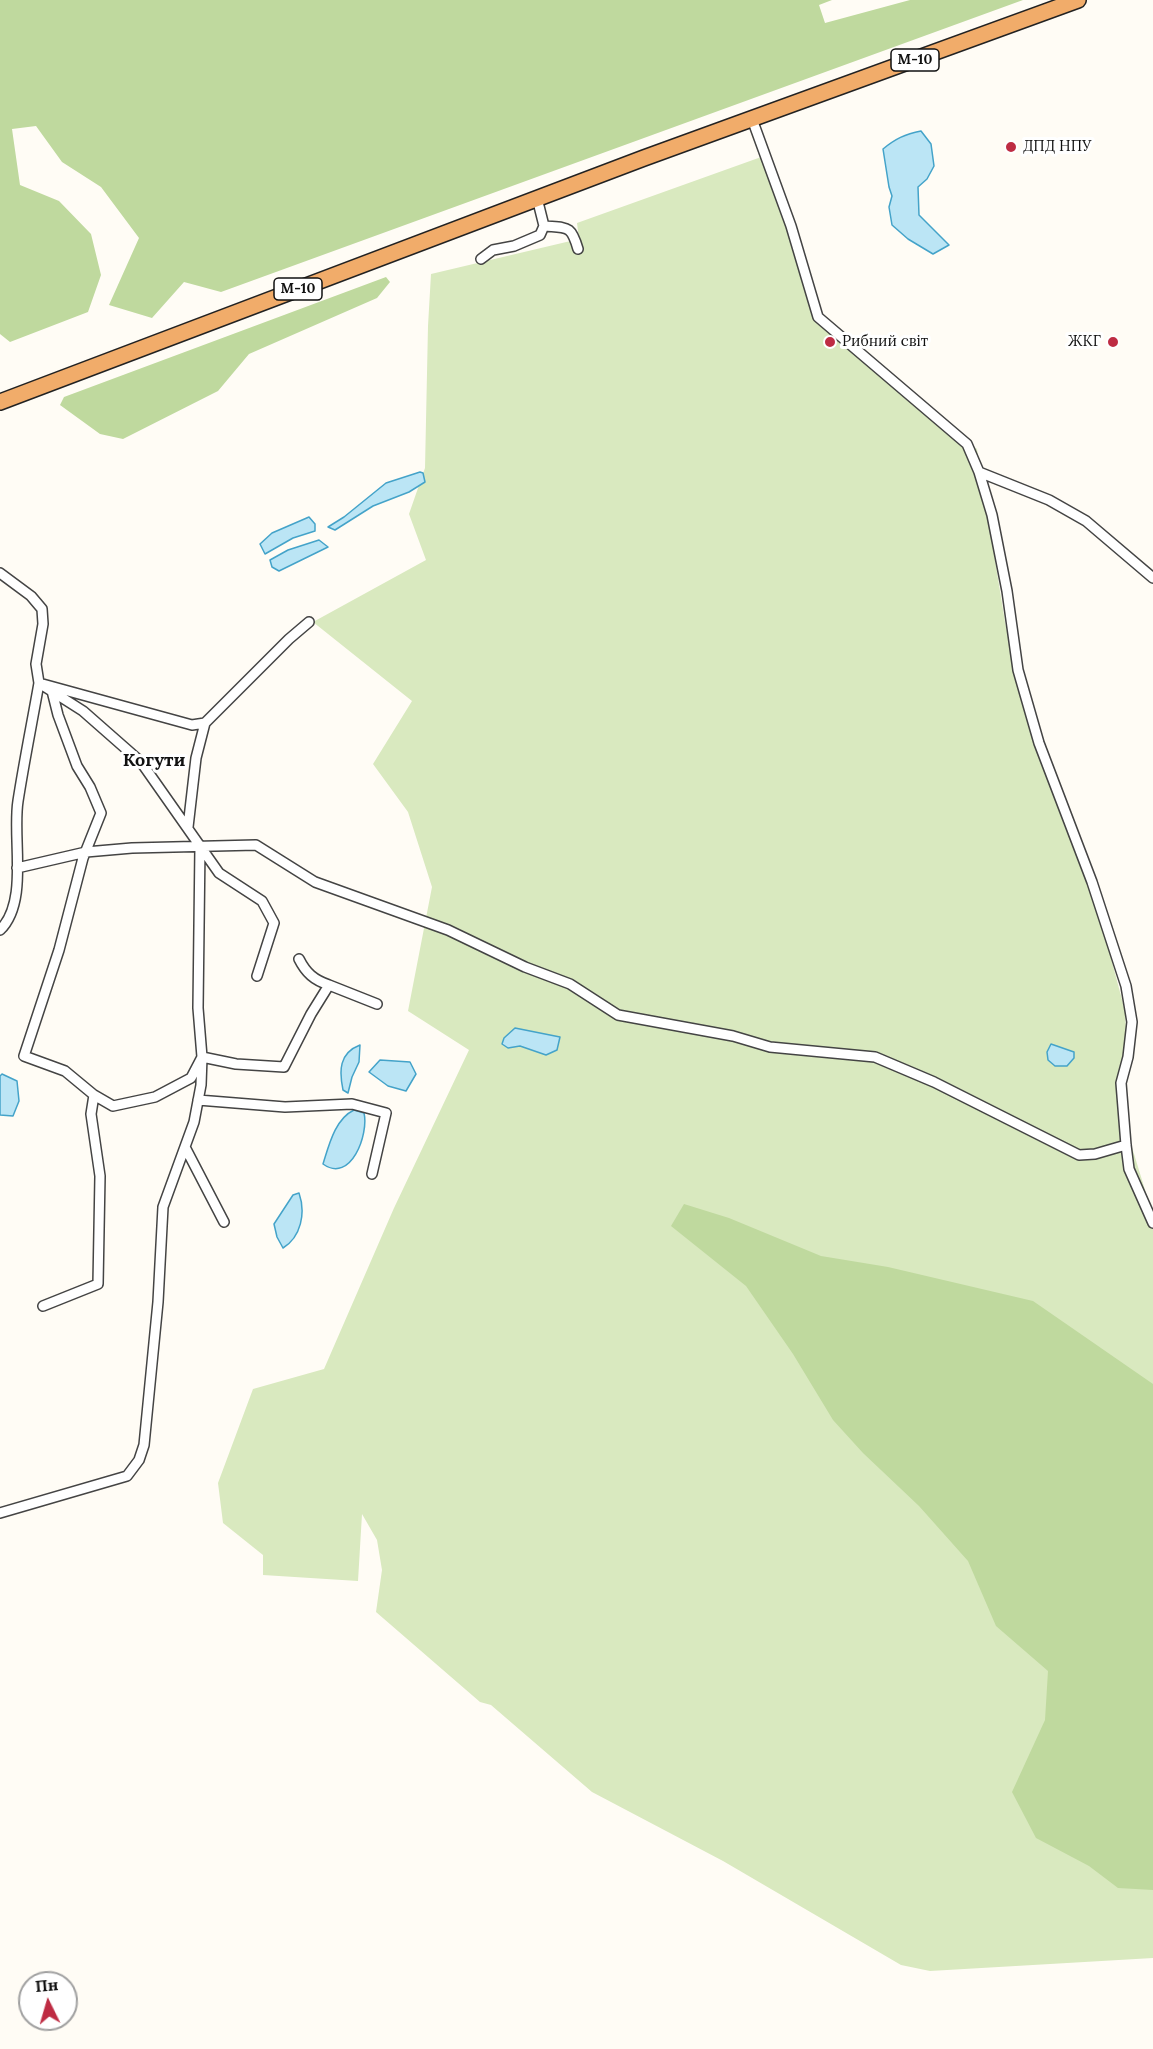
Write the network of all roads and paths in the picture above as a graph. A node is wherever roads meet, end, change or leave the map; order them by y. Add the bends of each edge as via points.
1 (1078, 0) edge
2 (752, 119) junction
3 (537, 198) junction
4 (544, 226) junction
5 (578, 249) dead end
6 (481, 259) dead end
7 (0, 402) edge
8 (980, 472) junction
9 (0, 573) edge
10 (1153, 578) edge
11 (309, 622) dead end
12 (39, 683) junction
13 (52, 691) junction
14 (205, 723) junction
15 (188, 827) junction
16 (200, 846) junction
17 (86, 852) junction
18 (17, 868) junction
19 (0, 930) edge
20 (299, 959) dead end
21 (257, 976) dead end
22 (329, 985) junction
23 (377, 1004) dead end
24 (202, 1057) junction
25 (94, 1095) junction
26 (198, 1100) junction
27 (1126, 1144) junction
28 (185, 1148) junction
29 (372, 1174) dead end
30 (224, 1222) dead end
31 (1153, 1223) edge
32 (44, 1306) dead end
33 (0, 1513) edge

1 - 2 highway, М-10
2 - 3 highway, М-10
2 - 8 street via 818,316 967,444
3 - 4 street
3 - 7 highway, М-10
4 - 5 street via 566,228 574,233
4 - 6 street via 540,235 493,250
8 - 10 street via 1049,500 1086,521
8 - 27 street via 994,526 1018,670 1039,743 1092,882 1126,986 1132,1022 1121,1083
9 - 12 street via 42,609 36,664
11 - 14 street
12 - 13 street
12 - 14 street via 192,725
12 - 18 street via 17,804
13 - 15 street via 83,711 141,762
13 - 17 street via 77,766 101,813
14 - 15 street via 196,758
15 - 16 street
16 - 17 street
16 - 21 street via 219,873 262,901 274,922
16 - 24 street via 198,1008
16 - 27 street via 256,845 315,882 448,930 570,984 618,1015 734,1036 770,1047 875,1057 934,1082 1079,1155
17 - 18 street
17 - 25 street via 24,1056 65,1071
18 - 19 street via 18,885 9,921
20 - 22 street via 316,981
22 - 23 street
22 - 24 street via 284,1067
24 - 25 street via 191,1078 155,1097 113,1106
24 - 26 street
25 - 32 street via 91,1114 100,1176 98,1284
26 - 28 street
26 - 29 street via 285,1107 352,1104 386,1113
27 - 31 street via 1129,1168
28 - 30 street
28 - 33 street via 163,1207 147,1419 139,1460 127,1476

